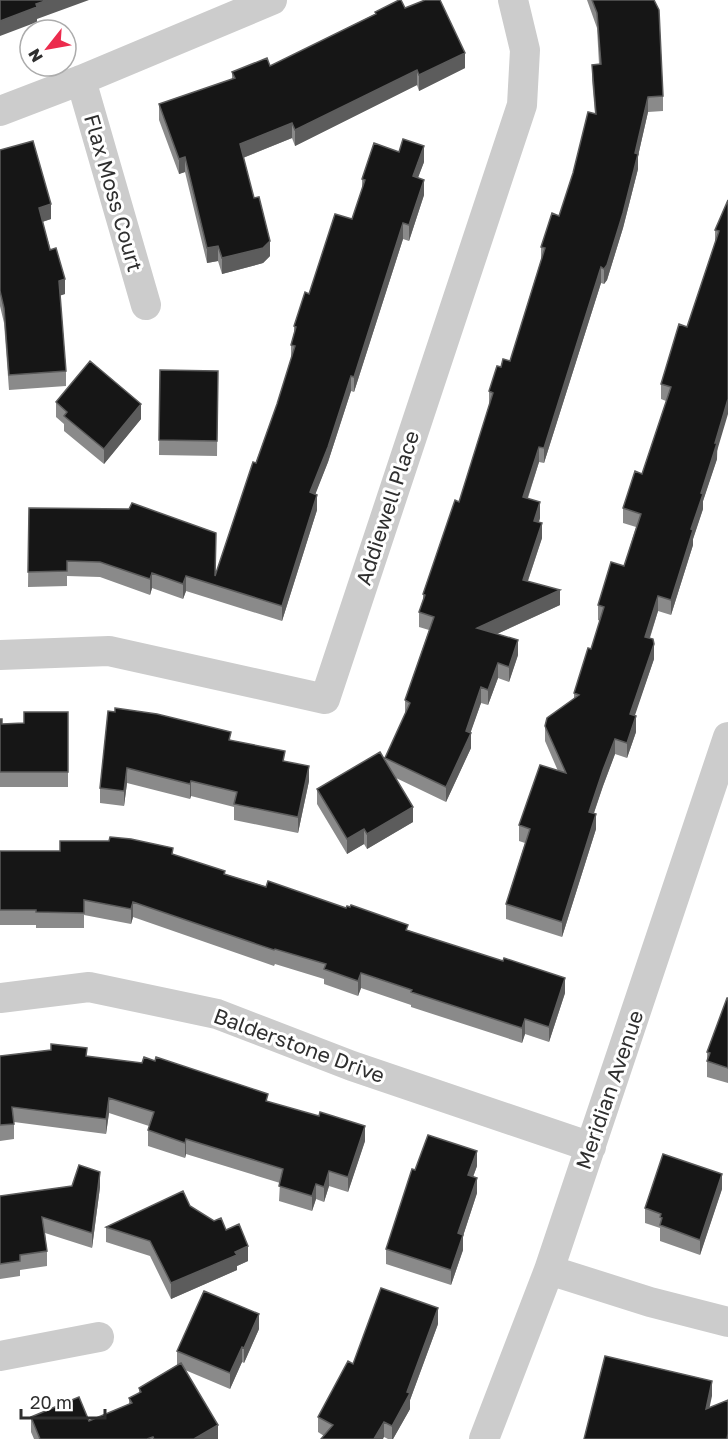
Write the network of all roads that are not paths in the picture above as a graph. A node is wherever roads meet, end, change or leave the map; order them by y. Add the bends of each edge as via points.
1 (272, 0) edge
2 (513, 0) edge
3 (81, 80) junction
4 (0, 111) edge
5 (146, 305) dead end
6 (0, 655) edge
7 (728, 737) edge
8 (0, 998) edge
9 (591, 1147) junction
10 (549, 1270) junction
11 (728, 1322) edge
12 (99, 1337) dead end
13 (0, 1356) edge
14 (484, 1439) edge

1 - 3 street
2 - 6 street, Addiewell Place via 525,50 522,105 325,699 109,651
3 - 4 street
3 - 5 street, Flax Moss Court
7 - 9 street, Meridian Avenue
8 - 9 street, Balderstone Drive via 88,987 217,1014 352,1066
9 - 10 street, Meridian Avenue
10 - 11 street
10 - 14 street, Meridian Avenue
12 - 13 street

